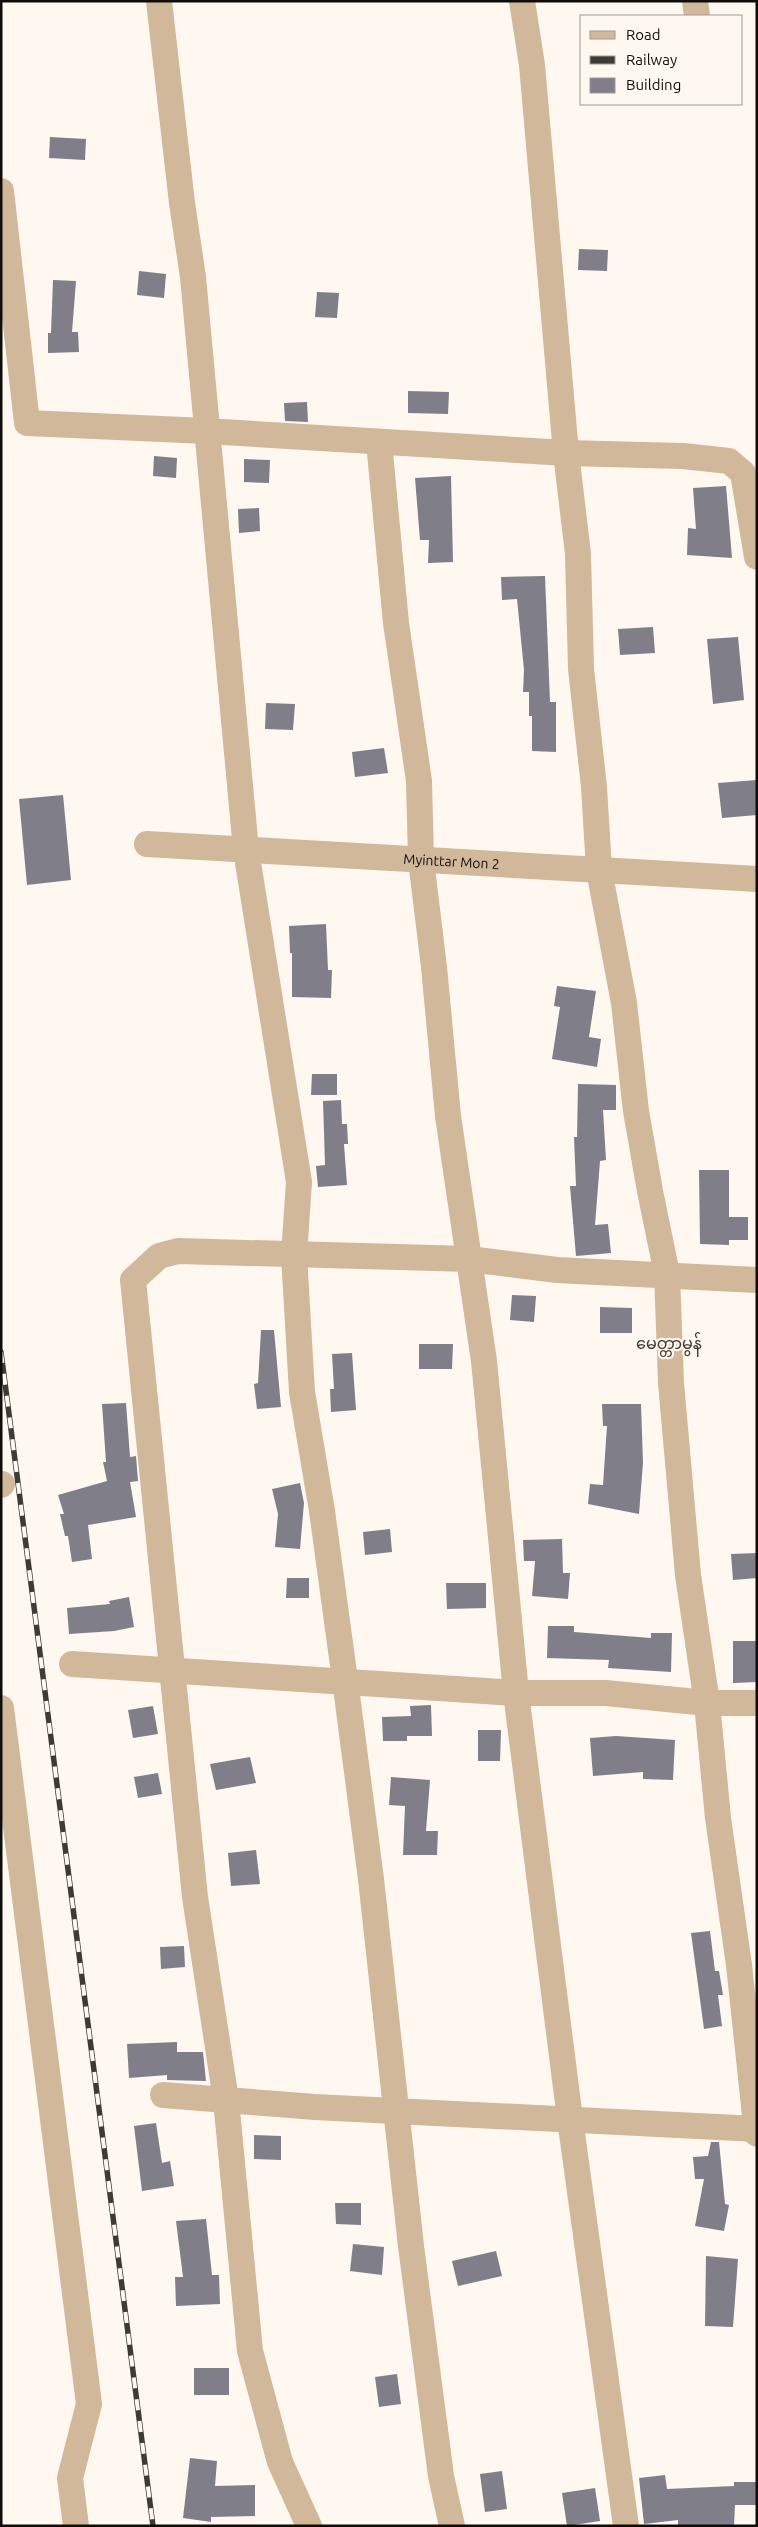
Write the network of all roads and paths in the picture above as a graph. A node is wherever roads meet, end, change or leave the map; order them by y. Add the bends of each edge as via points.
1 (159, 1) edge
2 (522, 1) edge
3 (695, 1) edge
4 (697, 15) edge
5 (1, 191) edge
6 (206, 431) junction
7 (379, 442) junction
8 (566, 453) junction
9 (750, 473) edge
10 (757, 557) edge
11 (147, 844) dead end
12 (246, 850) junction
13 (421, 860) junction
14 (599, 870) junction
15 (757, 879) edge
16 (294, 1255) junction
17 (469, 1259) junction
18 (667, 1274) junction
19 (757, 1280) edge
20 (72, 1664) dead end
21 (172, 1670) junction
22 (345, 1680) junction
23 (516, 1693) junction
24 (707, 1703) junction
25 (757, 1704) edge
26 (1, 1708) edge
27 (164, 2095) dead end
28 (226, 2100) junction
29 (396, 2111) junction
30 (570, 2119) junction
31 (756, 2129) edge
32 (757, 2134) edge
33 (76, 2526) edge
34 (309, 2526) edge
35 (452, 2526) edge
36 (626, 2526) edge

1 - 6 street via 193,277
2 - 8 street via 532,65
3 - 4 street
5 - 6 street via 27,423
6 - 7 street
6 - 12 street
7 - 8 street
7 - 13 street via 396,623 419,781
8 - 9 street via 683,456 729,461
8 - 14 street via 578,554 581,669
9 - 10 street
11 - 12 street, Myinttar Mon 2
12 - 13 street, Myinttar Mon 2
12 - 16 street via 299,1182
13 - 14 street, Myinttar Mon 2
13 - 17 street via 448,1116
14 - 15 street, Myinttar Mon 2
14 - 18 street via 624,1003 641,1138
16 - 17 street
16 - 21 street via 178,1251 159,1256 133,1280
16 - 22 street via 302,1392
17 - 18 street via 557,1270
17 - 23 street via 484,1361
18 - 19 street
18 - 24 street via 671,1383 688,1575
20 - 21 street
21 - 22 street
21 - 28 street via 195,1896
22 - 23 street
22 - 29 street
23 - 24 street via 606,1693
23 - 30 street
24 - 25 street
24 - 31 street
26 - 33 street via 89,2404 70,2478
27 - 28 street
28 - 29 street
28 - 34 street via 250,2351 280,2462
29 - 30 street
29 - 35 street via 441,2476
30 - 31 street
30 - 36 street
31 - 32 street

